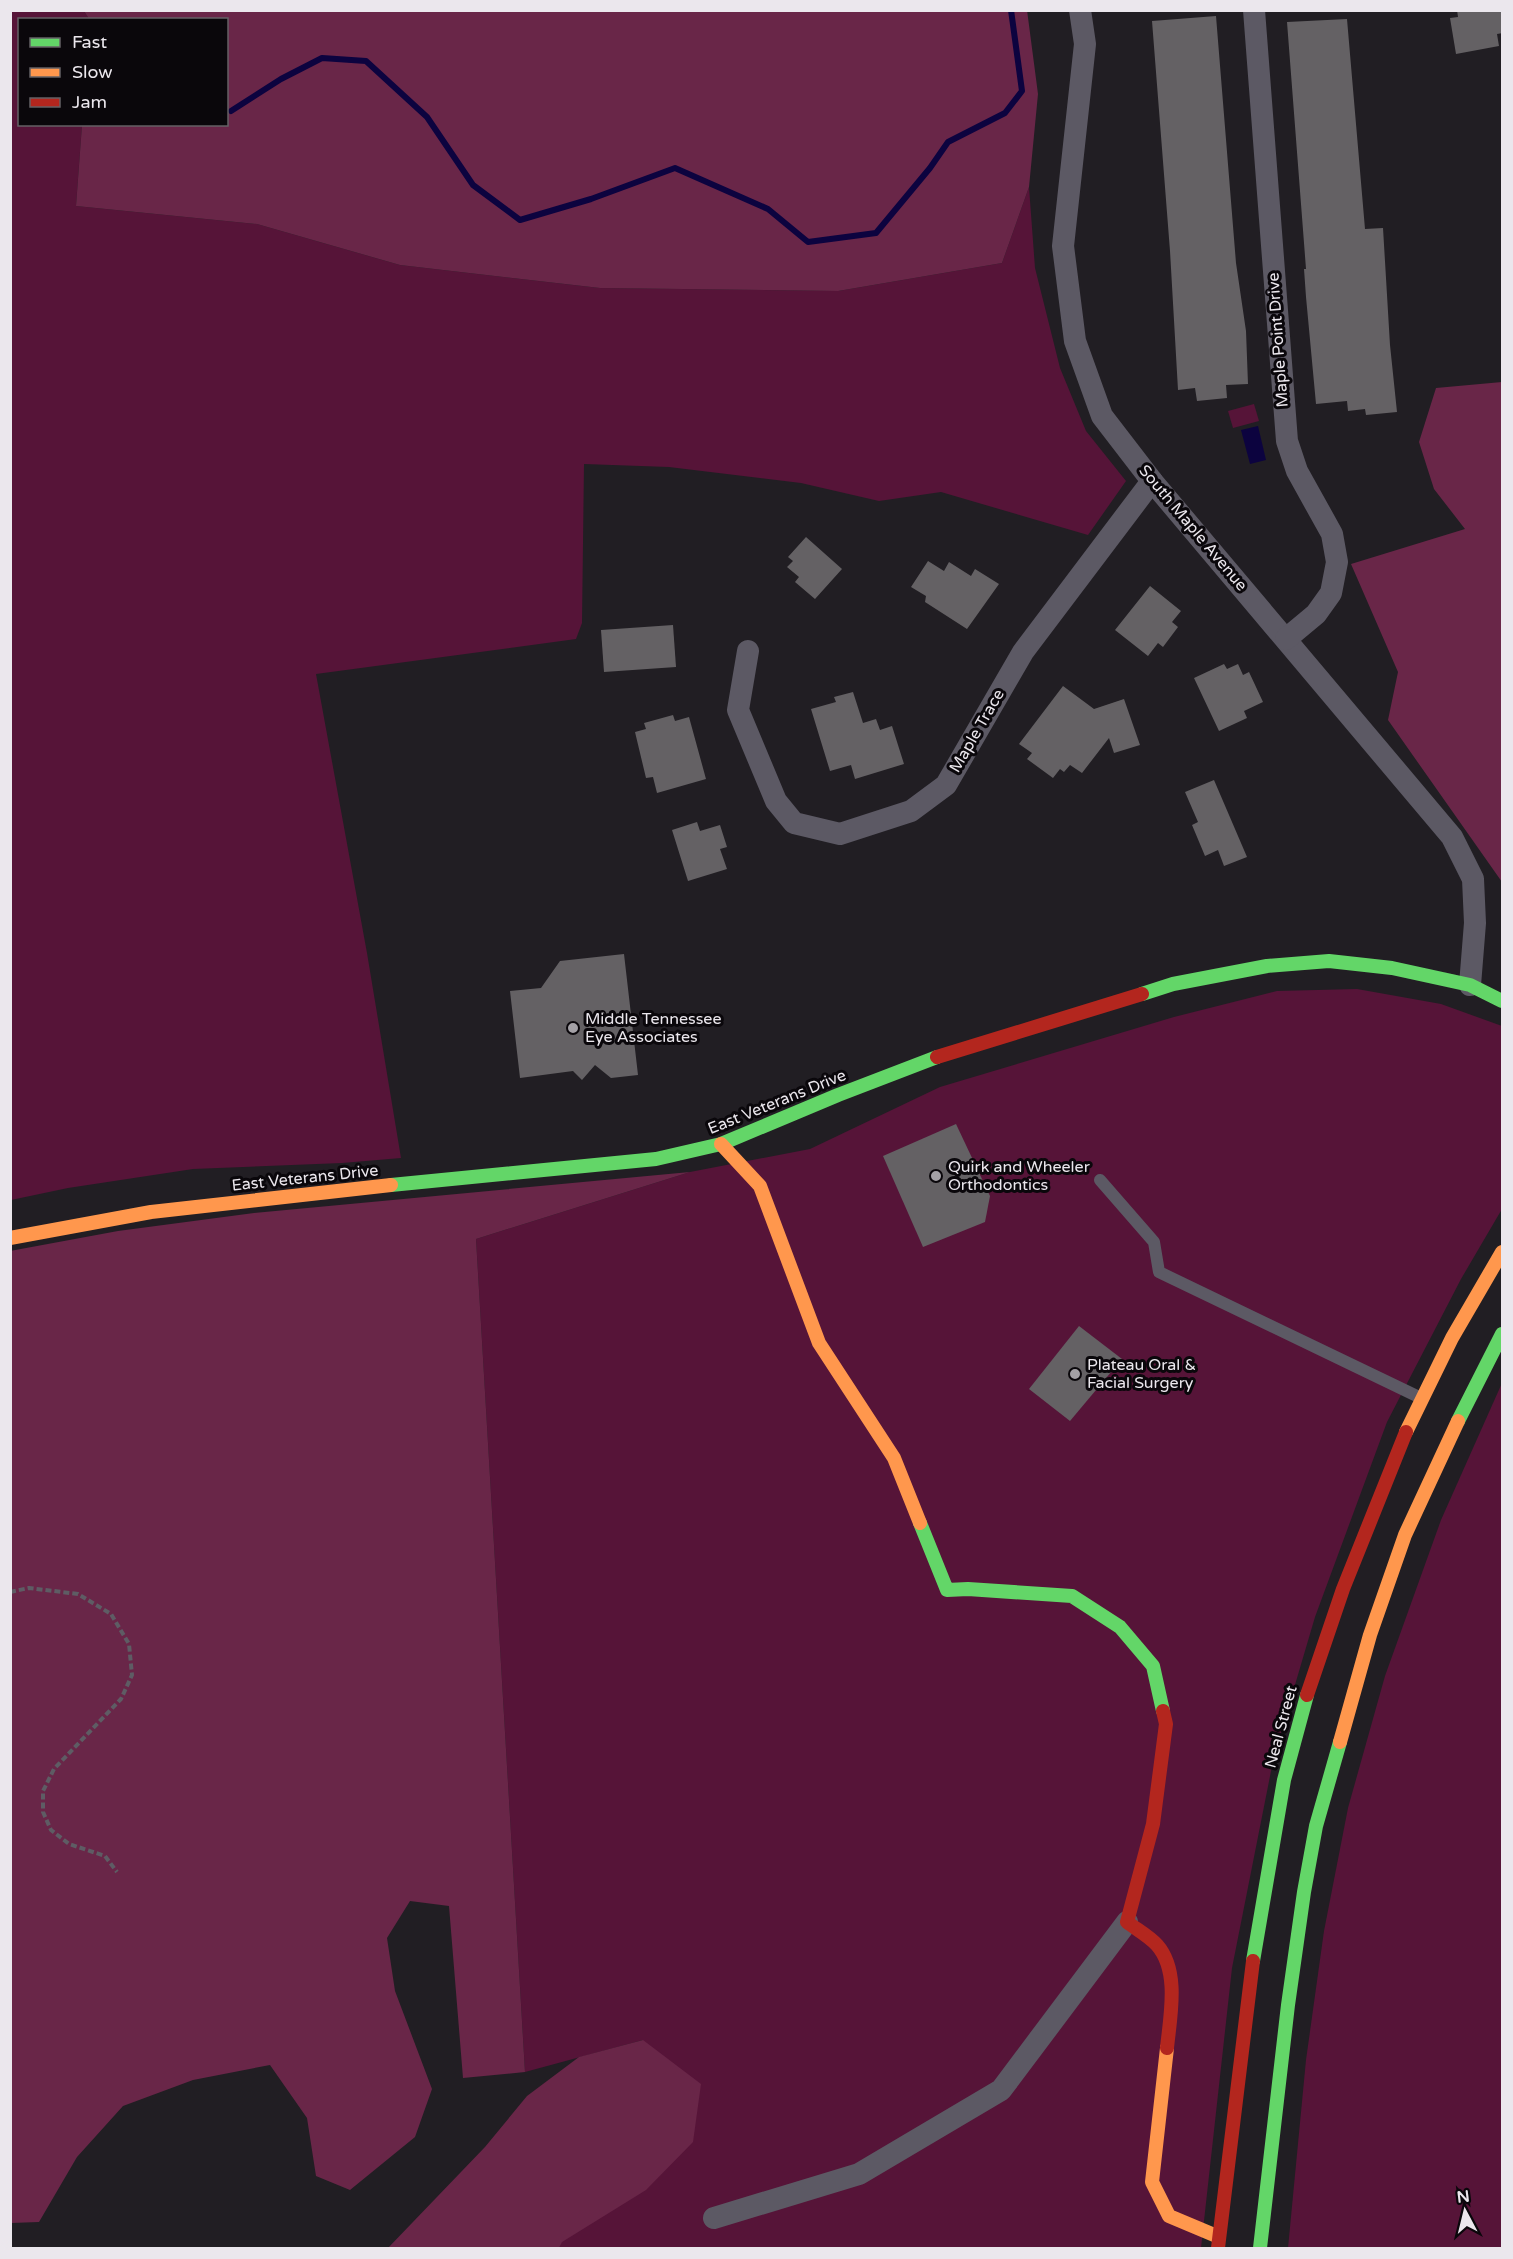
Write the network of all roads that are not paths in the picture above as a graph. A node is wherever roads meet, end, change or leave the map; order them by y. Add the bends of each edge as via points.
1 (1080, 10) edge
2 (1254, 10) edge
3 (1152, 481) junction
4 (1286, 639) junction
5 (748, 651) dead end
6 (1470, 986) junction
7 (1503, 1001) edge
8 (721, 1144) junction
9 (1100, 1180) dead end
10 (10, 1238) edge
11 (1503, 1252) edge
12 (1503, 1334) edge
13 (1423, 1398) junction
14 (1127, 1922) junction
15 (714, 2218) dead end
16 (1218, 2243) edge
17 (1260, 2248) edge

1 - 3 street, South Maple Avenue via 1085,44 1063,246 1075,341 1102,416
2 - 4 street, Maple Point Drive via 1287,441 1297,471 1332,534 1337,562 1331,593 1316,614
3 - 4 street, South Maple Avenue
3 - 5 street, Maple Trace via 1023,652 946,785 912,811 840,834 794,823 776,801 738,710
4 - 6 street, South Maple Avenue via 1452,837 1473,879 1475,923
6 - 7 street, East Veterans Drive
6 - 8 street, East Veterans Drive via 1392,968 1329,961 1268,966 1173,984 947,1053
8 - 10 street, East Veterans Drive via 656,1159 151,1212
8 - 14 street via 760,1186 819,1343 894,1458 947,1590 1071,1596 1120,1627 1153,1666 1166,1724 1153,1824
9 - 13 lane via 1154,1242 1159,1272
11 - 13 street, Neal Street via 1451,1340
12 - 17 street via 1478,1378 1405,1534 1370,1635 1316,1826 1290,1994
13 - 16 street, Neal Street via 1401,1442 1317,1659 1285,1777 1251,1961
14 - 15 street via 1001,2090 859,2174
14 - 16 street via 1157,1945 1170,1971 1171,2012 1152,2182 1170,2216

